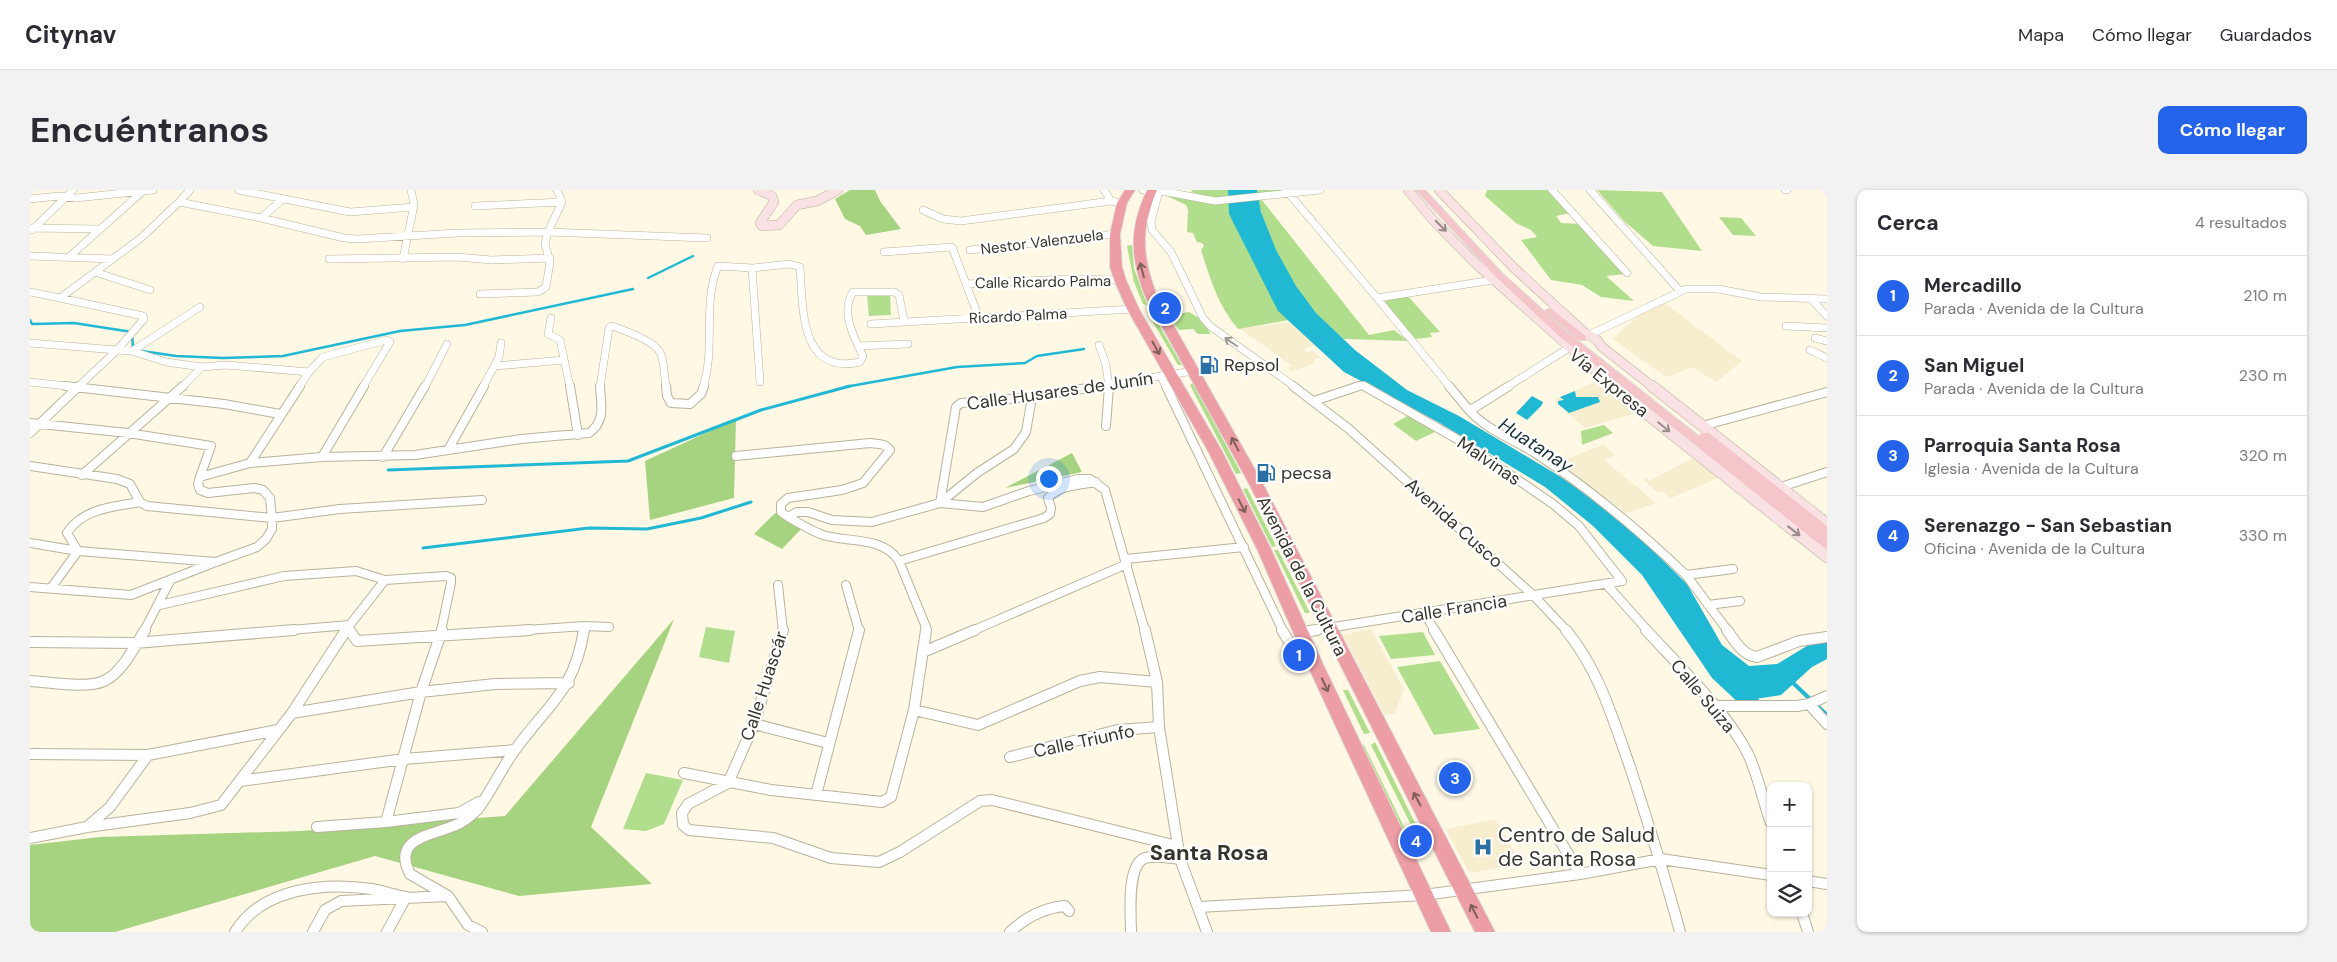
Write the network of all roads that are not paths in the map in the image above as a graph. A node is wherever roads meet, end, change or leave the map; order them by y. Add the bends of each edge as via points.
1 (73, 190) edge
2 (153, 190) edge
3 (190, 190) edge
4 (239, 190) edge
5 (411, 190) edge
6 (557, 190) edge
7 (758, 190) edge
8 (838, 190) edge
9 (1104, 190) edge
10 (1130, 190) edge
11 (1150, 190) edge
12 (1174, 190) edge
13 (1320, 190) edge
14 (1408, 190) edge
15 (1420, 190) edge
16 (1430, 190) edge
17 (1439, 190) edge
18 (1552, 190) edge
19 (1590, 190) edge
20 (143, 191) junction
21 (1288, 192) edge
22 (64, 196) junction
23 (1265, 196) joint
24 (30, 199) edge
25 (284, 199) junction
26 (1221, 201) junction
27 (178, 202) junction
28 (562, 202) junction
29 (1117, 202) junction
30 (475, 206) dead end
31 (414, 207) junction
32 (923, 210) dead end
33 (260, 218) junction
34 (32, 229) edge
35 (100, 229) junction
36 (548, 232) junction
37 (1115, 234) junction
38 (407, 236) junction
39 (707, 238) dead end
40 (970, 250) dead end
41 (884, 252) dead end
42 (30, 256) edge
43 (68, 257) junction
44 (403, 258) junction
45 (550, 258) junction
46 (113, 259) junction
47 (329, 259) dead end
48 (752, 268) junction
49 (95, 272) junction
50 (1626, 273) dead end
51 (1120, 280) junction
52 (1493, 280) junction
53 (966, 284) junction
54 (150, 290) dead end
55 (1680, 291) junction
56 (30, 292) edge
57 (480, 294) dead end
58 (60, 298) junction
59 (1377, 298) junction
60 (1811, 299) junction
61 (1827, 299) edge
62 (1156, 305) junction
63 (200, 308) dead end
64 (1133, 309) junction
65 (1827, 316) edge
66 (551, 318) dead end
67 (979, 318) junction
68 (904, 320) junction
69 (870, 324) dead end
70 (1786, 326) dead end
71 (1827, 328) edge
72 (1587, 334) junction
73 (1815, 338) dead end
74 (1827, 341) edge
75 (1567, 342) junction
76 (30, 343) edge
77 (501, 343) dead end
78 (446, 344) dead end
79 (908, 344) dead end
80 (1098, 345) dead end
81 (858, 346) junction
82 (118, 350) junction
83 (1810, 350) dead end
84 (132, 351) junction
85 (1597, 352) junction
86 (1827, 358) edge
87 (564, 360) junction
88 (495, 366) junction
89 (202, 367) junction
90 (1193, 371) junction
91 (309, 372) junction
92 (1166, 375) junction
93 (30, 382) edge
94 (760, 382) dead end
95 (1110, 385) junction
96 (79, 387) junction
97 (1827, 392) edge
98 (1032, 397) junction
99 (170, 399) junction
100 (1314, 400) junction
101 (1468, 409) junction
102 (280, 414) junction
103 (30, 423) edge
104 (40, 424) junction
105 (1106, 426) dead end
106 (1702, 426) junction
107 (30, 433) edge
108 (128, 433) junction
109 (578, 436) junction
110 (448, 450) junction
111 (736, 456) dead end
112 (322, 457) junction
113 (383, 457) junction
114 (250, 463) junction
115 (30, 466) edge
116 (1827, 472) edge
117 (82, 474) junction
118 (200, 477) junction
119 (1092, 480) junction
120 (1254, 480) junction
121 (1230, 482) junction
122 (1781, 487) junction
123 (482, 500) dead end
124 (140, 502) junction
125 (940, 503) junction
126 (272, 518) junction
127 (788, 518) junction
128 (1827, 524) edge
129 (1827, 533) edge
130 (30, 543) edge
131 (1827, 544) edge
132 (1244, 548) junction
133 (78, 551) junction
134 (1827, 557) edge
135 (899, 561) junction
136 (216, 562) junction
137 (1126, 562) junction
138 (1733, 569) dead end
139 (1686, 575) junction
140 (385, 580) junction
141 (170, 582) junction
142 (846, 585) dead end
143 (1607, 585) junction
144 (778, 586) dead end
145 (30, 587) edge
146 (51, 588) junction
147 (1534, 596) junction
148 (1740, 601) dead end
149 (160, 605) junction
150 (1708, 605) junction
151 (1425, 614) junction
152 (350, 625) junction
153 (585, 626) junction
154 (609, 627) dead end
155 (1328, 628) junction
156 (1301, 632) junction
157 (440, 637) junction
158 (1827, 637) edge
159 (30, 642) edge
160 (135, 643) junction
161 (923, 652) junction
162 (1314, 662) junction
163 (30, 681) edge
164 (1157, 682) junction
165 (569, 683) junction
166 (421, 692) junction
167 (1827, 696) edge
168 (1809, 704) junction
169 (1714, 706) junction
170 (914, 710) junction
171 (292, 713) junction
172 (754, 724) junction
173 (1827, 724) edge
174 (1159, 727) junction
175 (278, 730) junction
176 (828, 743) junction
177 (514, 750) junction
178 (30, 754) edge
179 (148, 755) junction
180 (1010, 757) dead end
181 (404, 758) junction
182 (684, 772) dead end
183 (240, 781) junction
184 (728, 783) junction
185 (816, 795) junction
186 (485, 798) junction
187 (1767, 812) edge
188 (386, 822) junction
189 (683, 825) joint
190 (86, 827) junction
191 (317, 827) dead end
192 (30, 838) edge
193 (1177, 846) junction
194 (1180, 859) junction
195 (1661, 859) junction
196 (1580, 874) junction
197 (1767, 874) edge
198 (1812, 882) edge
199 (1827, 884) edge
200 (1463, 889) junction
201 (1424, 895) junction
202 (448, 896) junction
203 (406, 898) junction
204 (1199, 907) junction
205 (1069, 911) dead end
206 (1803, 917) edge
207 (466, 929) edge
208 (1132, 930) edge
209 (235, 932) edge
210 (313, 932) edge
211 (387, 932) edge
212 (482, 932) edge
213 (1010, 932) edge
214 (1208, 932) edge
215 (1441, 932) edge
216 (1484, 932) edge
217 (1680, 932) edge
218 (1808, 932) edge

1 - 22 street
2 - 20 street
3 - 27 street
4 - 25 street
5 - 31 street
6 - 28 street
7 - 8 main road via 772,196 774,202 760,223 772,227 779,225 797,205
9 - 29 street
10 - 29 highway, Avenida de la Cultura
11 - 26 street
62 -> 11 highway, Avenida de la Cultura via 1143,274 1138,248 1142,211
100 -> 11 street, Avenida Cusco via 1203,318 1171,252 1152,230 1151,221 1158,195
12 - 26 street
13 - 21 street
14 -> 52 main road, Vía Expresa
15 - 75 main road, Vía Expresa
16 - 75 main road, Vía Expresa via 1509,273
17 - 72 main road, Vía Expresa via 1514,268
18 - 50 street
19 - 55 street
20 - 22 street via 76,198
20 - 35 street
21 - 23 street
21 - 59 street
22 - 24 street
22 - 34 street
23 - 26 street
25 - 31 street via 350,212
25 - 33 street
27 - 33 street
27 - 46 street via 141,238
28 - 30 street
28 - 36 street
29 - 32 street via 961,221 943,219
29 - 37 highway, Avenida de la Cultura
31 - 38 street
33 - 38 street via 344,238
34 - 35 street
35 - 43 street
36 - 38 street
36 - 39 street
36 - 45 street via 544,248
37 - 40 street, Nestor Valenzuela
37 - 51 highway, Avenida de la Cultura via 1116,267
38 - 44 street
41 - 53 street via 952,247
42 - 43 street
43 - 46 street
44 - 45 street
44 - 47 street
45 - 57 street via 546,287 541,291
46 - 49 street
48 - 81 street via 792,264 800,267 807,333 822,356 832,362 852,365 860,362 862,356
48 - 94 street
48 - 109 street via 729,264 714,270 707,376 699,399 693,405 682,407 671,403 657,348 612,326 602,371 601,419 598,427 589,434
49 - 54 street
49 - 58 street
51 - 53 street, Calle Ricardo Palma
51 - 64 highway, Avenida de la Cultura
52 - 59 street
52 - 75 main road, Vía Expresa
53 - 67 street
55 - 60 street via 1706,288 1761,297
55 - 72 street
56 - 58 street
58 - 82 street via 143,316 144,319
59 - 101 street
60 - 61 street
60 - 65 street
62 - 64 highway
62 - 90 highway, Avenida de la Cultura
63 - 84 street
64 - 67 street, Ricardo Palma
64 -> 92 highway, Avenida de la Cultura
66 - 87 street via 548,334 560,340
67 - 68 street, Ricardo Palma
68 - 69 street, Ricardo Palma
68 - 81 street via 899,295 894,292 853,292 848,298 849,327
70 - 71 street
72 - 75 main road
72 - 85 main road, Vía Expresa via 1597,340
73 - 74 street
75 - 85 main road, Vía Expresa
75 - 85 main road
75 - 101 street via 1474,408
75 -> 134 main road, Vía Expresa via 1760,505
76 - 82 street
77 - 88 street
78 - 113 street via 436,368
79 - 81 street
80 - 95 street via 1104,356
82 - 84 street
82 - 96 street
83 - 86 street
84 - 89 street via 166,362
85 - 106 main road, Vía Expresa
85 - 129 main road, Vía Expresa
85 - 131 main road, Vía Expresa
87 - 88 street
87 - 109 street
88 - 110 street
89 - 91 street via 226,365
89 - 99 street
90 - 92 street, Calle Husares de Junín
120 -> 90 highway, Avenida de la Cultura
91 - 102 street
91 - 112 street via 322,357 386,340 390,342
92 - 95 street, Calle Husares de Junín
92 - 121 highway, Avenida de la Cultura
92 - 132 street via 1171,393
93 - 96 street
95 - 98 street, Calle Husares de Junín
95 - 105 street
96 - 99 street
96 - 104 street
97 - 106 street
98 - 125 street via 1026,432 1014,450 977,473
98 - 125 street, Calle Husares de Junín via 962,403 956,407
99 - 102 street
99 - 108 street
100 - 143 street, Malvinas via 1365,386 1464,443 1553,504 1579,526 1622,579 1621,583
100 - 147 street, Avenida Cusco
101 - 139 street via 1478,420 1528,449 1589,491
102 - 114 street
103 - 104 street
104 - 107 street
104 - 108 street
106 - 122 main road, Vía Expresa
108 - 117 street
108 - 118 street via 211,446
109 - 110 street via 522,439
110 - 113 street
111 - 127 street via 870,444 888,446 887,456 862,483 842,490 788,498 781,504 781,512
112 - 113 street
112 - 114 street
114 - 118 street
115 - 117 street
116 - 122 street
117 - 124 street via 130,484
118 - 126 street via 200,490 208,493 263,490 270,498
119 - 125 street via 1072,480 983,507
119 - 135 street via 1050,494 1050,514 1044,518
119 - 137 street via 1105,490
120 - 121 highway
120 - 155 highway, Avenida de la Cultura
121 -> 156 highway, Avenida de la Cultura
122 - 128 main road, Vía Expresa
123 - 126 street via 340,509
124 - 126 street via 148,506
124 - 133 street via 80,516 71,523 66,533
125 - 127 street via 872,522 832,520 808,512 797,512
126 - 136 street via 272,528 258,547
127 - 135 street via 823,535 883,546 894,552
130 - 133 street
132 - 137 street
132 - 162 street via 1290,645 1297,654
133 - 136 street
133 - 146 street
135 - 161 street via 926,627
136 - 141 street
137 - 161 street
137 - 164 street
138 - 139 street
139 - 150 street
140 - 149 street via 356,571 284,576
140 - 152 street
140 - 157 street via 451,578
141 - 146 street via 131,594
141 - 149 street
142 - 176 street via 859,628
143 - 147 street, Calle Francia
143 - 169 street, Calle Suiza
144 - 172 street, Calle Huascár via 784,628
145 - 146 street
147 - 151 street, Calle Francia
147 - 195 street, Avenida Cusco via 1575,641 1599,684 1618,730
148 - 150 street
149 - 160 street
150 - 158 street via 1750,656 1757,657 1799,641
151 - 155 street, Calle Francia
151 - 196 street
152 - 157 street via 349,631 357,641
152 - 160 street
152 - 171 street
153 - 154 street
153 - 157 street
153 - 165 street
155 - 156 street, Calle Francia
200 -> 155 highway, Avenida de la Cultura
156 - 162 highway, Avenida de la Cultura
157 - 166 street
159 - 160 street
160 - 163 street via 116,674 104,682
161 - 170 street
162 -> 201 highway, Avenida de la Cultura
164 - 170 street via 1100,677 1080,681 978,725
164 - 174 street
165 - 166 street via 495,684
165 - 177 street
166 - 171 street
166 - 181 street
167 - 168 street
168 - 169 street
168 - 173 street
169 - 187 street, Calle Suiza via 1748,755
170 - 185 street via 890,797 882,802
171 - 175 street
172 - 176 street
172 - 184 street, Calle Huascár
174 - 180 street, Calle Triunfo via 1118,730
174 - 193 street
175 - 179 street
175 - 183 street
176 - 185 street
177 - 181 street
177 - 186 street
178 - 179 street
179 - 190 street via 110,807
181 - 183 street
181 - 188 street
182 - 184 street
183 - 190 street via 221,805 212,809
184 - 185 street
184 - 189 street via 688,804 682,813
186 - 188 street via 459,813
186 - 202 street via 470,817 457,826 418,837 409,850 406,868 410,874
188 - 191 street
189 - 193 street via 688,830 773,838 831,858 879,862 980,801 992,800
190 - 192 street
193 - 194 street
194 - 204 street
194 - 208 street via 1149,857 1140,860 1132,881
195 - 196 street
195 - 197 street
195 - 217 street, Avenida Cusco
196 - 200 street
198 - 199 street
200 - 201 street
216 -> 200 highway, Avenida de la Cultura
201 - 204 street
201 - 215 highway, Avenida de la Cultura
202 - 203 street
202 - 207 street
203 - 209 street via 370,889 332,887 292,893 259,905 241,920
203 - 210 street via 341,901 325,910
203 - 211 street
204 - 214 street
205 - 213 street via 1065,906 1046,909 1018,923
206 - 218 street
207 - 212 street

